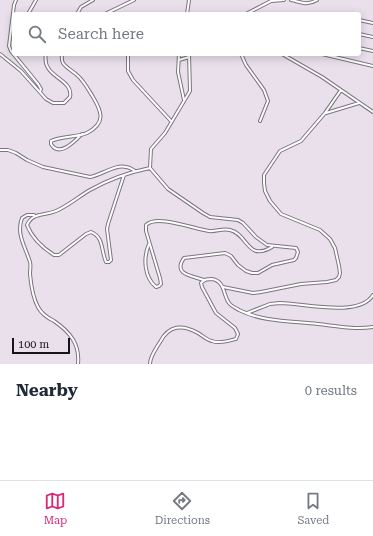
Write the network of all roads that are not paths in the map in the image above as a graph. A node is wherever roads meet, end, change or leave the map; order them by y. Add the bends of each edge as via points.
1 (16, 0) edge
2 (36, 0) edge
3 (93, 0) edge
4 (134, 0) edge
5 (189, 0) edge
6 (284, 0) edge
7 (291, 0) edge
8 (317, 0) edge
9 (13, 12) edge
10 (29, 12) edge
11 (78, 12) edge
12 (109, 12) edge
13 (187, 12) edge
14 (254, 12) edge
15 (361, 20) edge
16 (373, 23) edge
17 (12, 26) edge
18 (361, 34) edge
19 (373, 37) edge
20 (361, 48) edge
21 (373, 51) edge
22 (12, 52) edge
23 (0, 54) edge
24 (46, 56) edge
25 (62, 56) edge
26 (128, 56) edge
27 (179, 56) edge
28 (189, 56) edge
29 (243, 56) edge
30 (285, 56) edge
31 (330, 56) edge
32 (17, 58) edge
33 (179, 60) junction
34 (373, 66) edge
35 (341, 90) junction
36 (40, 92) junction
37 (185, 101) junction
38 (359, 103) junction
39 (373, 112) edge
40 (325, 114) junction
41 (171, 121) junction
42 (260, 121) dead end
43 (82, 134) junction
44 (0, 150) edge
45 (150, 168) junction
46 (136, 171) junction
47 (124, 175) junction
48 (36, 216) junction
49 (149, 244) junction
50 (274, 246) junction
51 (204, 280) junction
52 (223, 287) junction
53 (373, 296) edge
54 (247, 313) junction
55 (373, 327) edge
56 (78, 364) edge
57 (150, 364) edge

1 - 9 lane
2 - 10 lane
3 - 11 lane via 81,7
4 - 12 lane
5 - 13 lane
6 - 14 lane via 271,1
7 - 8 lane via 311,4
15 - 16 lane
17 - 22 lane
18 - 19 lane
20 - 21 lane
23 - 36 lane via 21,71
24 - 36 lane via 48,70 66,84 70,94 67,101 58,104 50,102
25 - 43 lane via 63,64 76,73 88,87 101,112 101,118 96,126
26 - 41 lane via 128,71 133,80
27 - 33 lane
28 - 33 lane
28 - 37 lane via 190,91
29 - 42 lane via 268,101
30 - 35 lane
31 - 34 lane
32 - 36 lane via 42,89
33 - 37 lane via 178,72
35 - 38 lane
35 - 40 lane
37 - 41 lane
38 - 39 lane
38 - 40 lane
40 - 52 lane via 301,141 280,151 264,174 264,183 270,201 281,214 320,230 330,239 340,266 339,277 327,282 253,293
41 - 45 lane via 165,133 151,149
43 - 43 lane via 73,144 63,149 57,150 50,144 59,137
44 - 46 lane via 16,153 43,167 90,177 118,166 126,166
45 - 46 lane
45 - 50 lane via 168,189 203,213 210,217 238,220 261,241
46 - 47 lane
47 - 48 lane via 91,190 56,211
47 - 48 lane via 108,224 111,260 109,262 104,258 98,237 91,232 59,255 54,255 30,232 27,225 29,220
48 - 56 lane via 27,215 22,218 20,228 30,263 31,286 38,309 73,338 79,356
49 - 49 lane via 161,284 156,287 147,273 146,254
49 - 50 lane via 146,225 153,221 208,231 229,229 260,252
50 - 51 lane via 296,248 296,258 252,273 225,253 184,258 181,269 191,277
51 - 52 lane via 215,280
51 - 57 lane via 201,283 202,287 216,313 235,328 238,334 236,339 213,342 188,329 177,327 166,332
52 - 54 lane via 229,304
53 - 54 lane via 368,302 353,308 280,303
54 - 55 lane via 278,321 362,329

